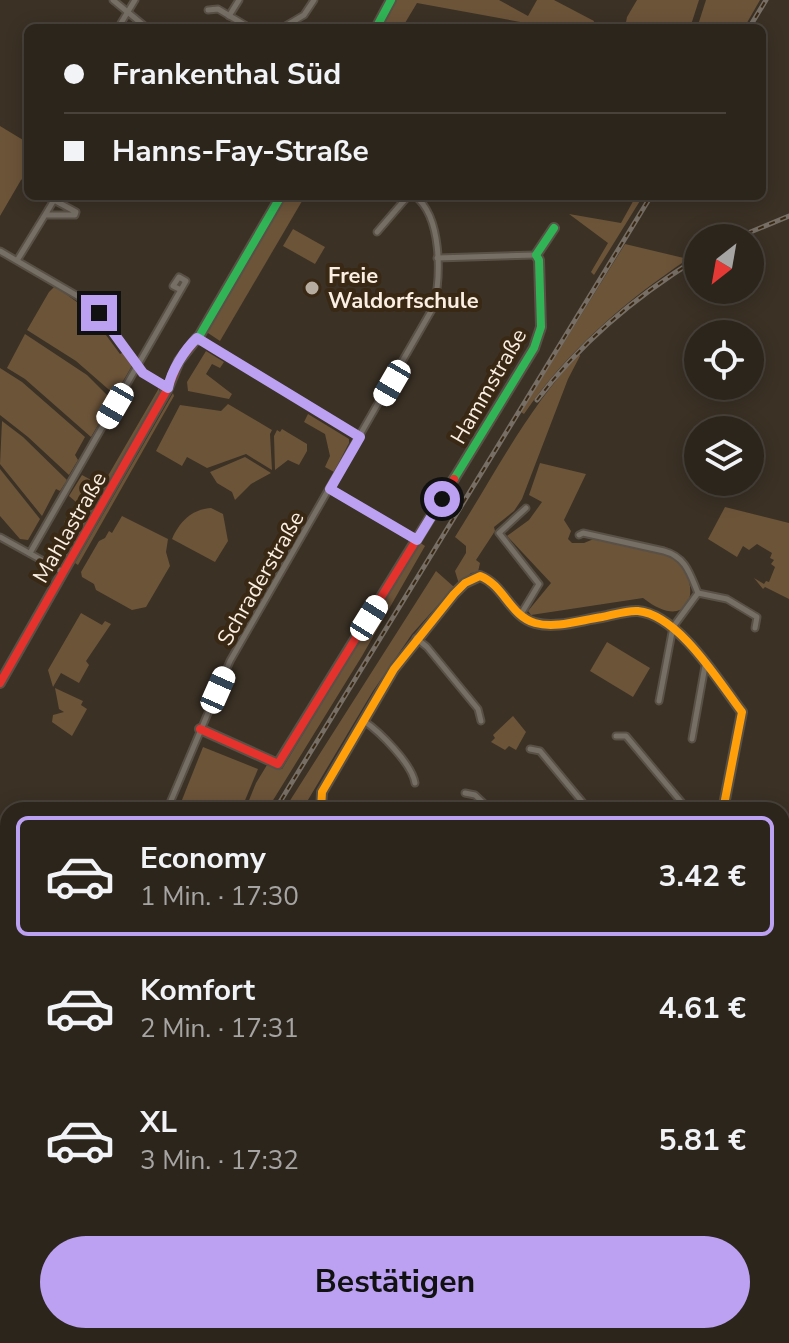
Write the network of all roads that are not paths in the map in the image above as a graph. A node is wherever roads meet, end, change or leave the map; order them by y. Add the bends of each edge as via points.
1 (113, 0) edge
2 (135, 0) edge
3 (239, 0) edge
4 (314, 0) edge
5 (391, 0) edge
6 (208, 10) dead end
7 (127, 12) junction
8 (229, 16) junction
9 (120, 24) edge
10 (142, 24) edge
11 (243, 24) edge
12 (289, 24) edge
13 (378, 24) edge
14 (279, 200) edge
15 (405, 200) edge
16 (418, 200) edge
17 (45, 215) junction
18 (554, 228) dead end
19 (377, 232) dead end
20 (0, 251) edge
21 (536, 255) junction
22 (437, 258) junction
23 (18, 259) junction
24 (181, 290) dead end
25 (197, 338) junction
26 (138, 366) junction
27 (168, 388) junction
28 (360, 437) junction
29 (330, 489) junction
30 (526, 508) dead end
31 (579, 535) dead end
32 (0, 537) edge
33 (417, 540) junction
34 (30, 553) junction
35 (64, 572) junction
36 (698, 593) junction
37 (520, 615) junction
38 (673, 627) junction
39 (755, 628) dead end
40 (415, 638) junction
41 (705, 666) junction
42 (0, 683) edge
43 (659, 701) dead end
44 (364, 721) junction
45 (481, 721) dead end
46 (200, 729) junction
47 (616, 736) dead end
48 (692, 739) dead end
49 (530, 749) dead end
50 (415, 783) dead end
51 (465, 793) dead end
52 (170, 802) edge
53 (321, 802) edge
54 (482, 802) edge
55 (582, 802) edge
56 (681, 802) edge
57 (725, 802) edge

1 - 7 street
2 - 7 street
3 - 8 street
4 - 12 street
5 - 13 street
6 - 8 street
7 - 9 street
7 - 10 street
8 - 11 street
14 - 25 street, Mahlastraße
15 - 19 street
16 - 22 street, Schraderstraße via 431,215
17 - 17 street via 75,215 76,212 54,200
17 - 23 street
18 - 21 street
20 - 23 street
21 - 22 street
21 - 33 street, Hammstraße via 540,336
22 - 28 street, Schraderstraße via 434,306
23 - 26 street via 93,305
24 - 26 street
25 - 27 street, Mahlastraße
25 - 28 street
26 - 27 street
26 - 34 street
27 - 35 street, Mahlastraße
28 - 29 street, Schraderstraße
29 - 33 street
29 - 46 street, Schraderstraße via 230,661
30 - 37 street via 499,533 539,584
31 - 36 street via 673,553 686,565
32 - 34 street
33 - 46 street, Hammstraße via 278,764
34 - 35 street
35 - 42 street, Mahlastraße
36 - 38 street
36 - 39 street via 727,599 757,617
37 - 38 street via 543,624 638,611
37 - 40 street via 492,581 476,577
38 - 41 street
38 - 43 street
40 - 44 street
40 - 45 street via 478,709
41 - 48 street
41 - 57 street via 742,712
44 - 50 street via 391,746
44 - 53 street via 322,792
46 - 52 street, Schraderstraße
47 - 56 street via 626,736
49 - 55 street via 540,751
51 - 54 street

